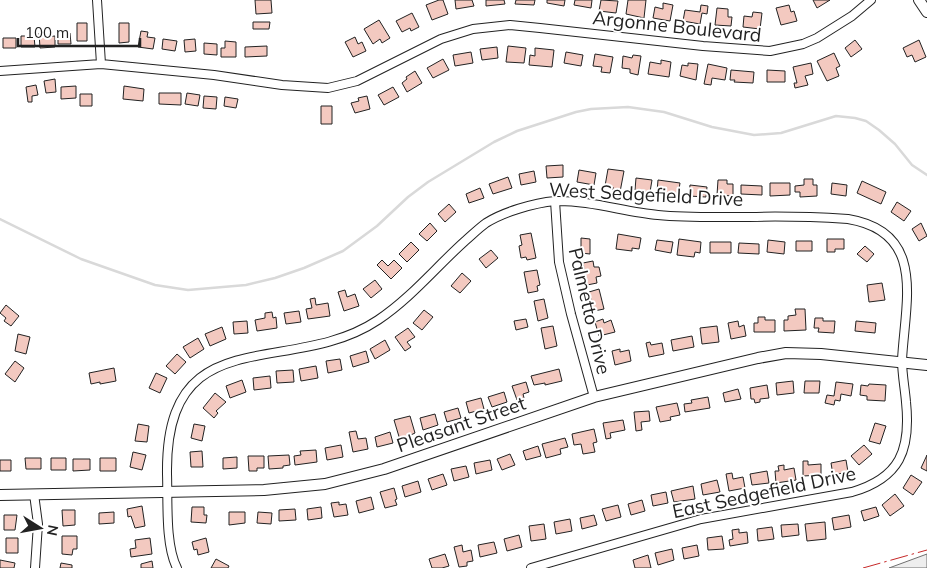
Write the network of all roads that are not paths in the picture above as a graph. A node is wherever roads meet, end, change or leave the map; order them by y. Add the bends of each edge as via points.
1 (97, 0) edge
2 (871, 0) edge
3 (919, 0) edge
4 (927, 12) edge
5 (101, 64) junction
6 (0, 71) edge
7 (554, 202) junction
8 (902, 362) junction
9 (927, 365) edge
10 (594, 397) junction
11 (168, 492) junction
12 (34, 494) junction
13 (0, 495) edge
14 (35, 568) edge
15 (178, 568) edge
16 (531, 568) edge

1 - 5 street
2 - 5 street, Argonne Boulevard via 817,38 794,47 770,51 510,26 473,29 441,39 357,81 328,88
3 - 4 street
5 - 6 street, Argonne Boulevard
7 - 8 street, West Sedgefield Drive via 599,205 657,215 818,217 873,224 896,244 908,272
7 - 10 street, Palmetto Drive via 559,262
7 - 11 street, West Sedgefield Drive via 520,208 486,223 406,298 360,330 329,342 230,362 206,374 187,392 172,421 167,455
8 - 9 street, Pleasant Street
8 - 10 street, Pleasant Street via 786,354
8 - 16 street, East Sedgefield Drive via 908,426 906,441 893,468 874,485 823,499 701,519
10 - 11 street, Pleasant Street via 384,469 325,484 264,490
11 - 12 street, Pleasant Street
11 - 15 street via 170,542
12 - 13 street, Pleasant Street
12 - 14 street via 38,524

